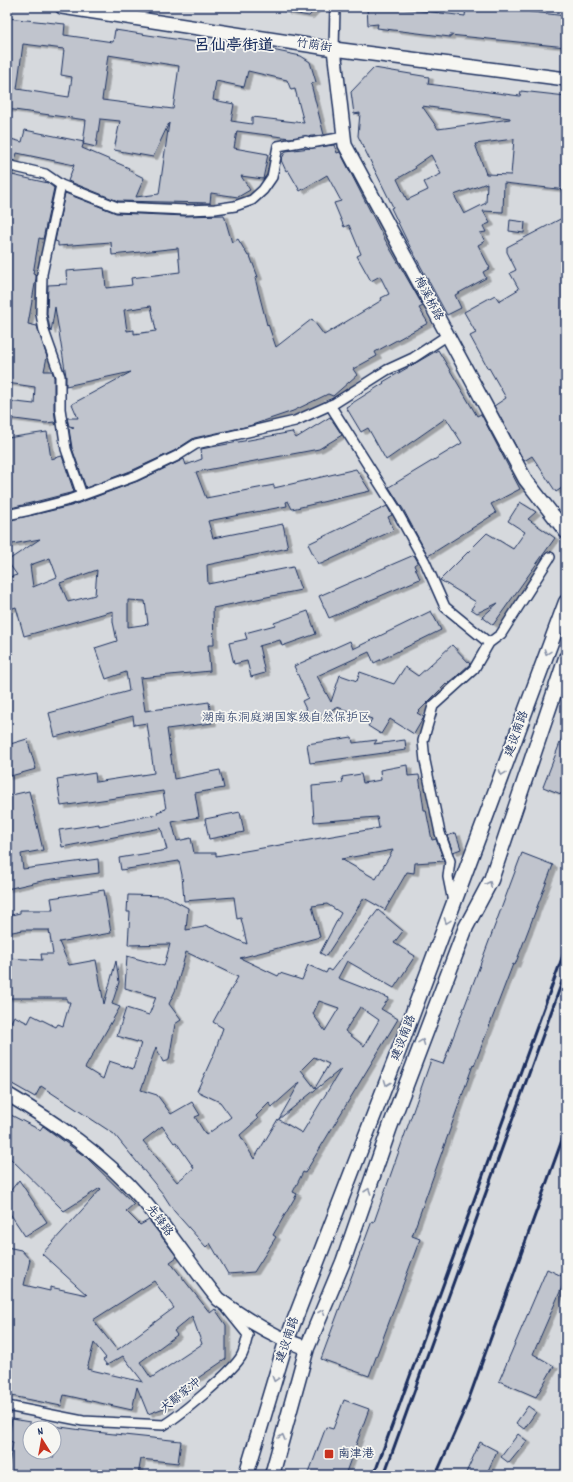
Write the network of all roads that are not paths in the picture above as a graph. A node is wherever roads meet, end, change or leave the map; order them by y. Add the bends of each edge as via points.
1 (62, 7) edge
2 (335, 7) edge
3 (334, 49) junction
4 (566, 79) edge
5 (344, 137) junction
6 (7, 165) edge
7 (61, 185) junction
8 (448, 335) junction
9 (330, 405) junction
10 (82, 495) junction
11 (7, 515) edge
12 (566, 532) edge
13 (550, 557) dead end
14 (566, 602) edge
15 (489, 643) junction
16 (566, 658) edge
17 (453, 904) junction
18 (7, 1094) edge
19 (218, 1299) junction
20 (286, 1342) junction
21 (307, 1348) junction
22 (7, 1406) edge
23 (246, 1475) edge
24 (272, 1475) edge

1 - 3 main road, 竹荫街
2 - 3 street
3 - 4 main road, 竹荫街
3 - 5 main road, 梅溪桥路
5 - 7 street via 278,146 272,177 263,190 252,200 235,206 186,210 117,207
5 - 8 main road, 梅溪桥路 via 345,145
6 - 7 street via 45,174
7 - 10 street via 42,274 41,314 44,331 60,376 60,409 66,449
8 - 9 street
8 - 12 main road, 梅溪桥路 via 525,479
9 - 10 street via 295,421 196,444 135,476
9 - 15 street via 425,562 445,607
10 - 11 street
13 - 15 street via 501,634
14 -> 17 main road, 建设南路
15 - 17 street via 474,669 433,706 423,741 440,833 450,861 448,877
21 -> 16 main road, 建设南路 via 342,1262 466,927 491,880
17 -> 20 main road, 建设南路
18 - 19 main road, 先锋路 via 100,1156 141,1198
19 - 20 main road, 先锋路
19 - 22 street, 大鄢家冲 via 248,1335 242,1356 220,1379 164,1425 83,1420
20 - 21 main road, 先锋路
20 -> 23 main road, 建设南路
24 -> 21 main road, 建设南路

